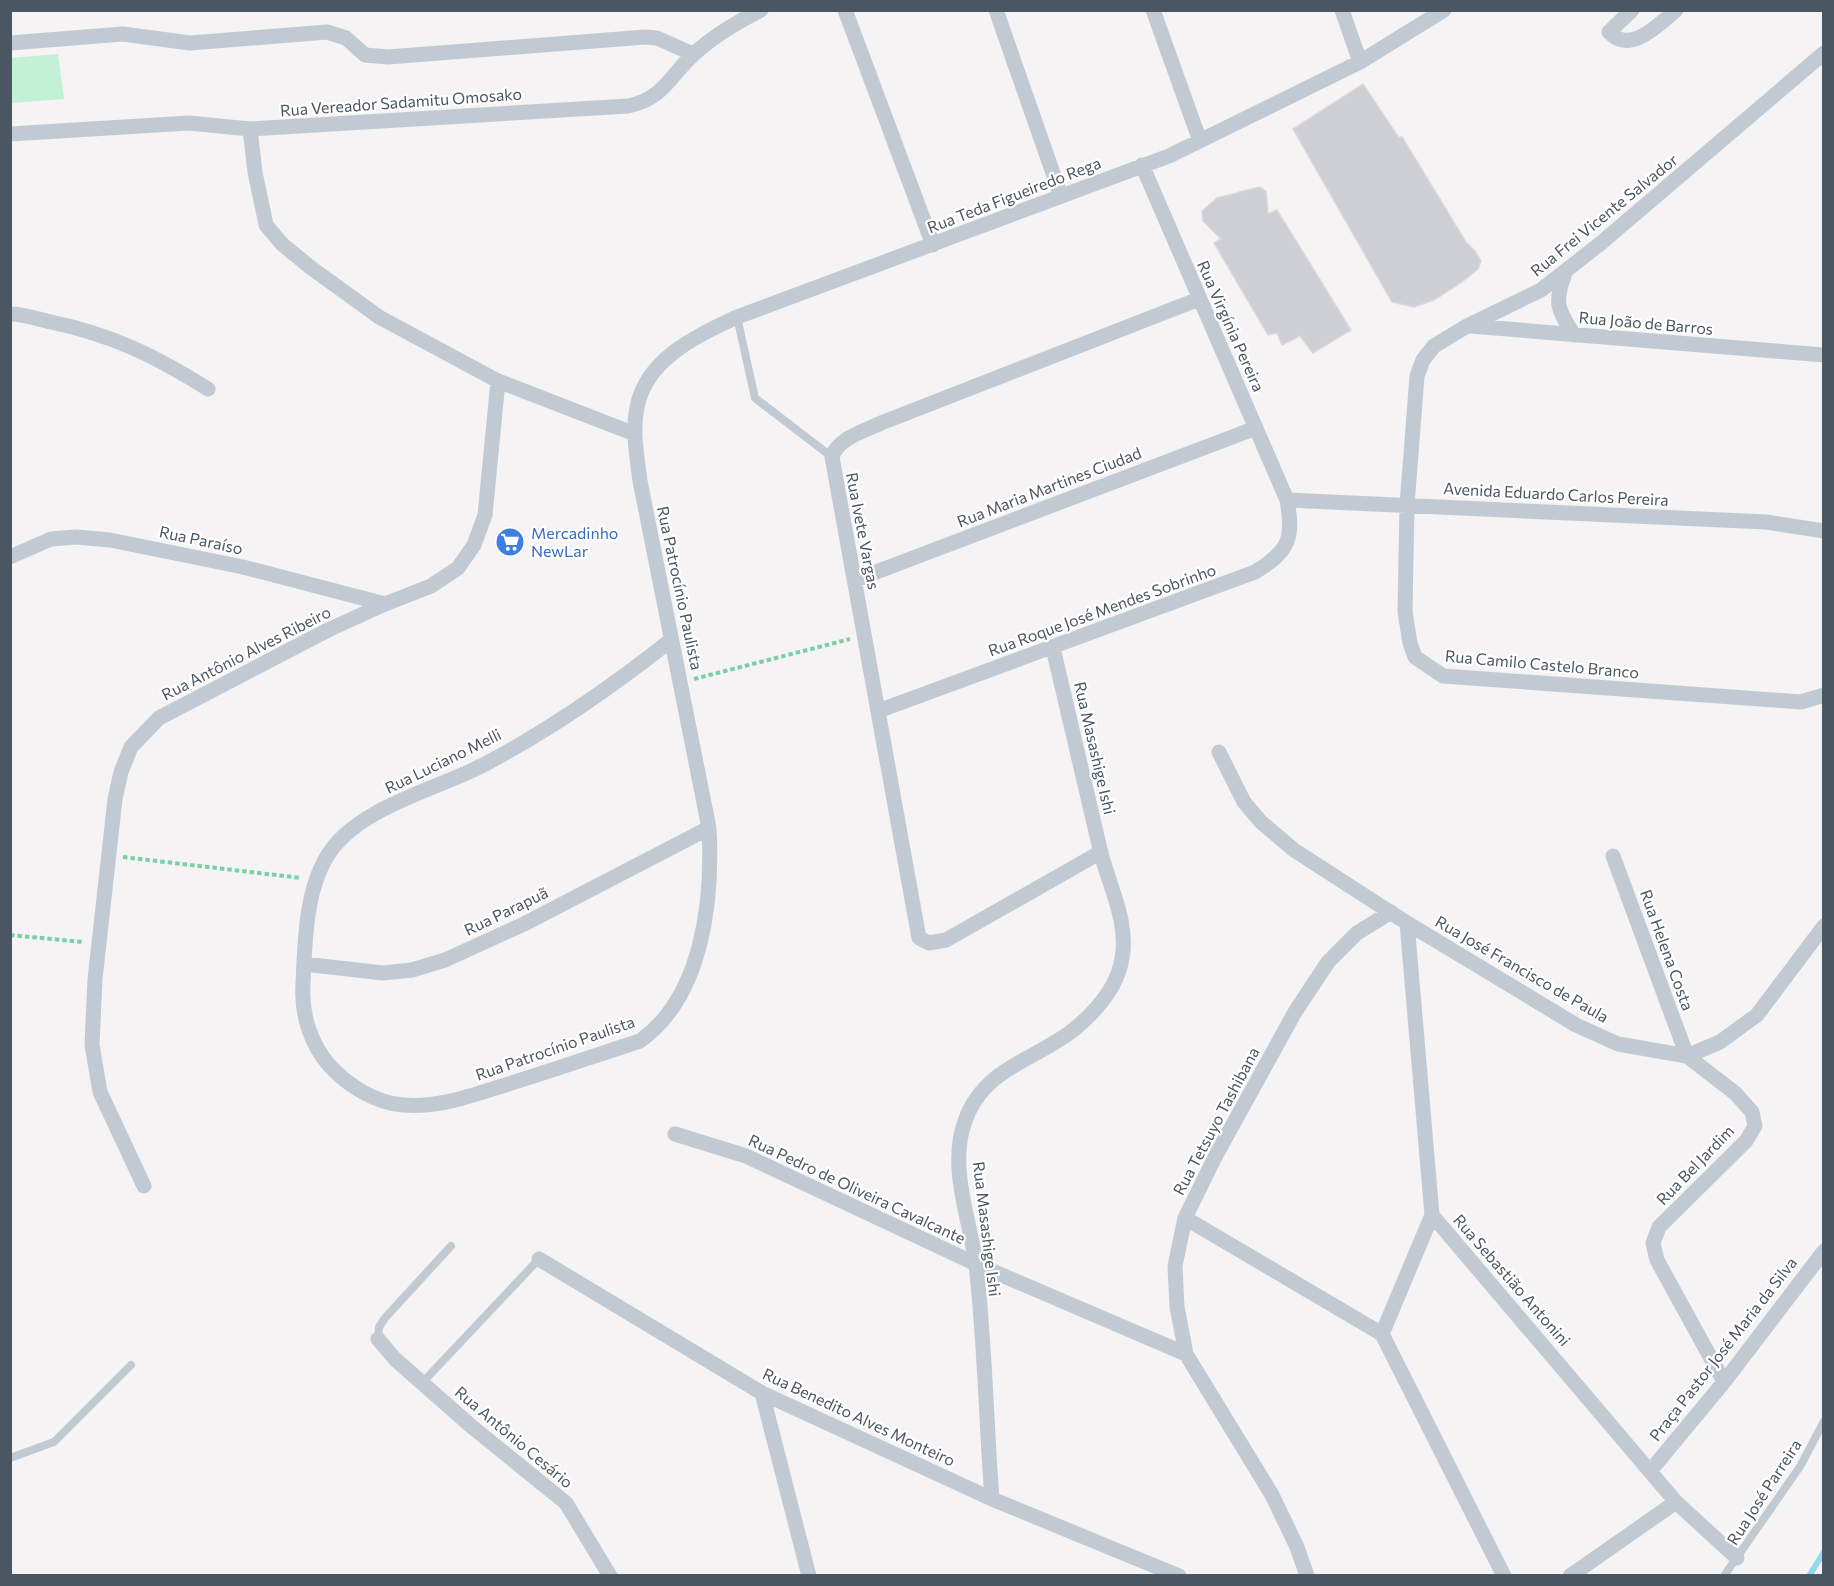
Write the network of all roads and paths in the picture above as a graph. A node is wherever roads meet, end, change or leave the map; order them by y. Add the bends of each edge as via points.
1 (761, 10) edge
2 (845, 10) edge
3 (996, 10) edge
4 (1154, 10) edge
5 (1342, 10) edge
6 (1443, 10) edge
7 (1632, 10) edge
8 (1676, 10) edge
9 (10, 43) edge
10 (1824, 53) edge
11 (693, 54) junction
12 (1360, 62) junction
13 (250, 129) junction
14 (10, 134) edge
15 (1200, 141) junction
16 (1142, 165) junction
17 (1061, 196) junction
18 (933, 245) junction
19 (1567, 270) junction
20 (1199, 299) junction
21 (10, 314) edge
22 (737, 317) junction
23 (1467, 326) junction
24 (1574, 335) junction
25 (1824, 355) edge
26 (498, 381) junction
27 (208, 389) dead end
28 (1256, 428) junction
29 (635, 434) junction
30 (832, 457) junction
31 (1287, 500) junction
32 (1407, 504) junction
33 (1824, 531) edge
34 (10, 557) edge
35 (855, 580) junction
36 (385, 604) junction
37 (865, 635) junction
38 (671, 640) junction
39 (1053, 648) junction
40 (681, 682) junction
41 (1824, 695) edge
42 (878, 711) junction
43 (1219, 752) dead end
44 (709, 828) junction
45 (1101, 852) junction
46 (110, 856) junction
47 (1613, 856) dead end
48 (316, 880) junction
49 (1391, 912) junction
50 (1407, 923) junction
51 (1824, 926) edge
52 (10, 935) edge
53 (99, 944) junction
54 (304, 964) junction
55 (1687, 1056) junction
56 (675, 1134) dead end
57 (144, 1186) dead end
58 (1432, 1215) junction
59 (1185, 1218) junction
60 (451, 1246) dead end
61 (1824, 1251) edge
62 (539, 1259) joint
63 (976, 1264) junction
64 (1382, 1334) junction
65 (378, 1339) joint
66 (1186, 1354) junction
67 (131, 1365) dead end
68 (1724, 1382) junction
69 (422, 1383) junction
70 (762, 1393) junction
71 (1824, 1421) edge
72 (10, 1458) edge
73 (1651, 1470) junction
74 (992, 1499) junction
75 (1676, 1503) junction
76 (1737, 1558) junction
77 (610, 1575) edge
78 (809, 1575) edge
79 (1174, 1575) edge
80 (1307, 1575) edge
81 (1504, 1575) edge
82 (1570, 1575) edge
83 (1724, 1575) edge

1 - 11 street, Rua Vereador Sadamitu Omosako via 714,36
2 - 18 street
3 - 17 street
4 - 15 street
5 - 12 street
6 - 12 street, Rua Teda Figueiredo Rega
7 - 8 street via 1609,32 1617,40 1642,36
9 - 11 street via 123,34 190,43 327,32 346,38 365,55 388,57 645,37 657,38
10 - 19 street, Rua Frei Vicente Salvador
11 - 13 street, Rua Vereador Sadamitu Omosako via 658,94 628,106
12 - 15 street, Rua Teda Figueiredo Rega
13 - 14 street, Rua Vereador Sadamitu Omosako via 189,123
13 - 26 street via 266,225 282,244 379,317
15 - 16 street, Rua Teda Figueiredo Rega
16 - 17 street, Rua Teda Figueiredo Rega
16 - 20 street, Rua Virgínia Pereira
17 - 18 street, Rua Teda Figueiredo Rega
18 - 22 street, Rua Teda Figueiredo Rega
19 - 23 street, Rua Frei Vicente Salvador via 1541,290
19 - 24 street via 1557,297 1561,315
20 - 28 street, Rua Virgínia Pereira
20 - 30 street, Rua Ivete Vargas via 880,423 842,442
21 - 27 street via 118,340 160,359
22 - 29 street, Rua Teda Figueiredo Rega via 673,351 653,373 637,407
22 - 30 lane via 755,398
23 - 24 street, Rua João de Barros
23 - 32 street, Rua Frei Vicente Salvador via 1434,346 1417,376
24 - 25 street, Rua João de Barros
26 - 29 street
26 - 36 street, Rua Antônio Alves Ribeiro via 484,514 474,545 458,568 431,586
28 - 31 street, Rua Virgínia Pereira
28 - 35 street, Rua Maria Martines Ciudad
29 - 38 street, Rua Patrocínio Paulista via 640,481
30 - 35 street, Rua Ivete Vargas
31 - 32 street, Avenida Eduardo Carlos Pereira
31 - 39 street, Rua Roque José Mendes Sobrinho via 1289,539 1270,563
32 - 33 street, Avenida Eduardo Carlos Pereira via 1766,522
32 - 41 street, Rua Camilo Castelo Branco via 1406,612 1410,643 1415,657 1443,676 1801,702
34 - 36 street, Rua Paraíso via 51,539 110,540 243,567
35 - 37 street, Rua Ivete Vargas
36 - 46 street, Rua Antônio Alves Ribeiro via 257,665 159,718 131,747 121,771
37 - 40 path
37 - 42 street, Rua Ivete Vargas
38 - 40 street, Rua Patrocínio Paulista
38 - 48 street, Rua Luciano Melli via 580,709 486,764 381,811 348,833 332,849
39 - 42 street, Rua Roque José Mendes Sobrinho
39 - 45 street, Rua Masashige Ishi
40 - 44 street, Rua Patrocínio Paulista
42 - 45 street, Rua Ivete Vargas via 919,937 929,943 946,940
43 - 49 street, Rua José Francisco de Paula via 1244,802 1261,822 1294,850
44 - 54 street, Rua Parapuã via 524,924 445,960 412,970 383,973
44 - 54 street, Rua Patrocínio Paulista via 707,904 696,953 674,1008 658,1028 640,1041 447,1103 400,1105 344,1082 324,1059 308,1030 302,1002
45 - 63 street, Rua Masashige Ishi via 1118,905 1123,936 1122,959 1109,993 1069,1034 1016,1062 985,1087 964,1121 959,1156
46 - 48 path
46 - 53 street, Rua Antônio Alves Ribeiro
47 - 55 street, Rua Helena Costa
48 - 54 street, Rua Luciano Melli
49 - 50 street, Rua José Francisco de Paula
49 - 59 street, Rua Tetsuyo Tashibana via 1357,933 1328,962 1295,1011
50 - 55 street, Rua José Francisco de Paula via 1576,1025 1618,1044
50 - 58 street, Rua Sebastião Antonini
51 - 55 street via 1757,1015 1720,1042
52 - 53 path
53 - 57 street, Rua Antônio Alves Ribeiro via 92,1016 94,1072 106,1110
55 - 68 street, Rua Bel Jardim via 1735,1093 1752,1112 1755,1126 1746,1141 1659,1227 1653,1243 1657,1260
56 - 63 street, Rua Pedro de Oliveira Cavalcante via 746,1156
58 - 64 street
58 - 73 street, Rua Sebastião Antonini
59 - 64 street
59 - 66 street, Rua Tetsuyo Tashibana via 1175,1266 1177,1307
60 - 65 lane via 385,1318 378,1327
61 - 68 street, Praça Pastor José Maria da Silva
62 - 69 lane
62 - 70 street, Rua Benedito Alves Monteiro
63 - 66 street, Rua Pedro de Oliveira Cavalcante
63 - 74 street, Rua Masashige Ishi
64 - 81 street
65 - 69 street, Rua Antônio Cesário
66 - 80 street, Rua Tetsuyo Tashibana via 1272,1495
67 - 72 lane via 54,1443
68 - 73 street, Praça Pastor José Maria da Silva
69 - 77 street, Rua Antônio Cesário via 566,1503
70 - 74 street, Rua Benedito Alves Monteiro
70 - 78 street
71 - 76 lane, Rua José Parreira via 1801,1465
73 - 75 street, Rua Sebastião Antonini
74 - 79 street, Rua Benedito Alves Monteiro
75 - 76 street, Rua Sebastião Antonini
75 - 82 street
76 - 83 lane, Rua José Parreira

